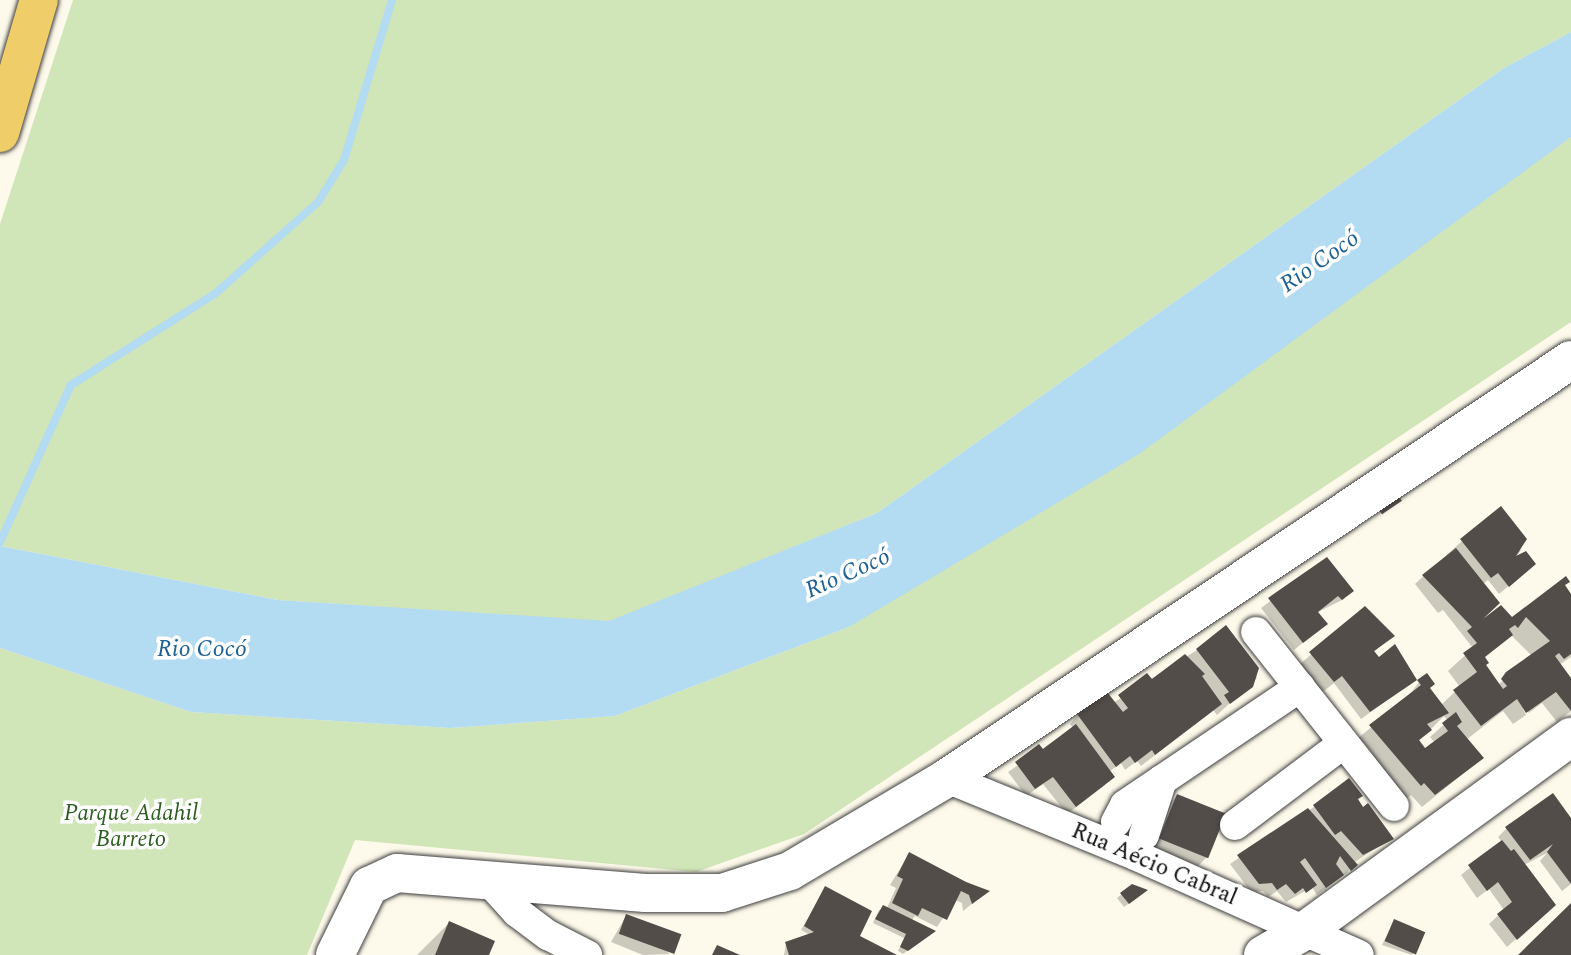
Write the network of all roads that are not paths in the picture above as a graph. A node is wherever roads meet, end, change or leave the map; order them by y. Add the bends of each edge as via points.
1 (39, 0) edge
2 (0, 133) edge
3 (1571, 360) edge
4 (1256, 632) dead end
5 (1300, 687) junction
6 (1571, 737) edge
7 (1344, 743) junction
8 (947, 778) junction
9 (1162, 780) junction
10 (1394, 806) dead end
11 (1235, 825) dead end
12 (1112, 831) junction
13 (1140, 843) junction
14 (487, 879) junction
15 (1306, 930) junction
16 (335, 955) edge
17 (587, 955) edge
18 (1263, 955) edge
19 (1359, 955) edge

1 - 2 main road
3 - 8 street
4 - 5 street
5 - 7 street
5 - 9 street
6 - 15 street
7 - 10 street
7 - 11 street
8 - 12 street, Rua Aécio Cabral
8 - 14 street via 790,871 722,893 645,892
9 - 12 street via 1125,805
9 - 13 street
12 - 13 street, Rua Aécio Cabral
13 - 15 street, Rua Aécio Cabral
14 - 16 street via 397,873 384,877 369,886
14 - 17 street via 517,912
15 - 18 street
15 - 19 street, Rua Aécio Cabral

